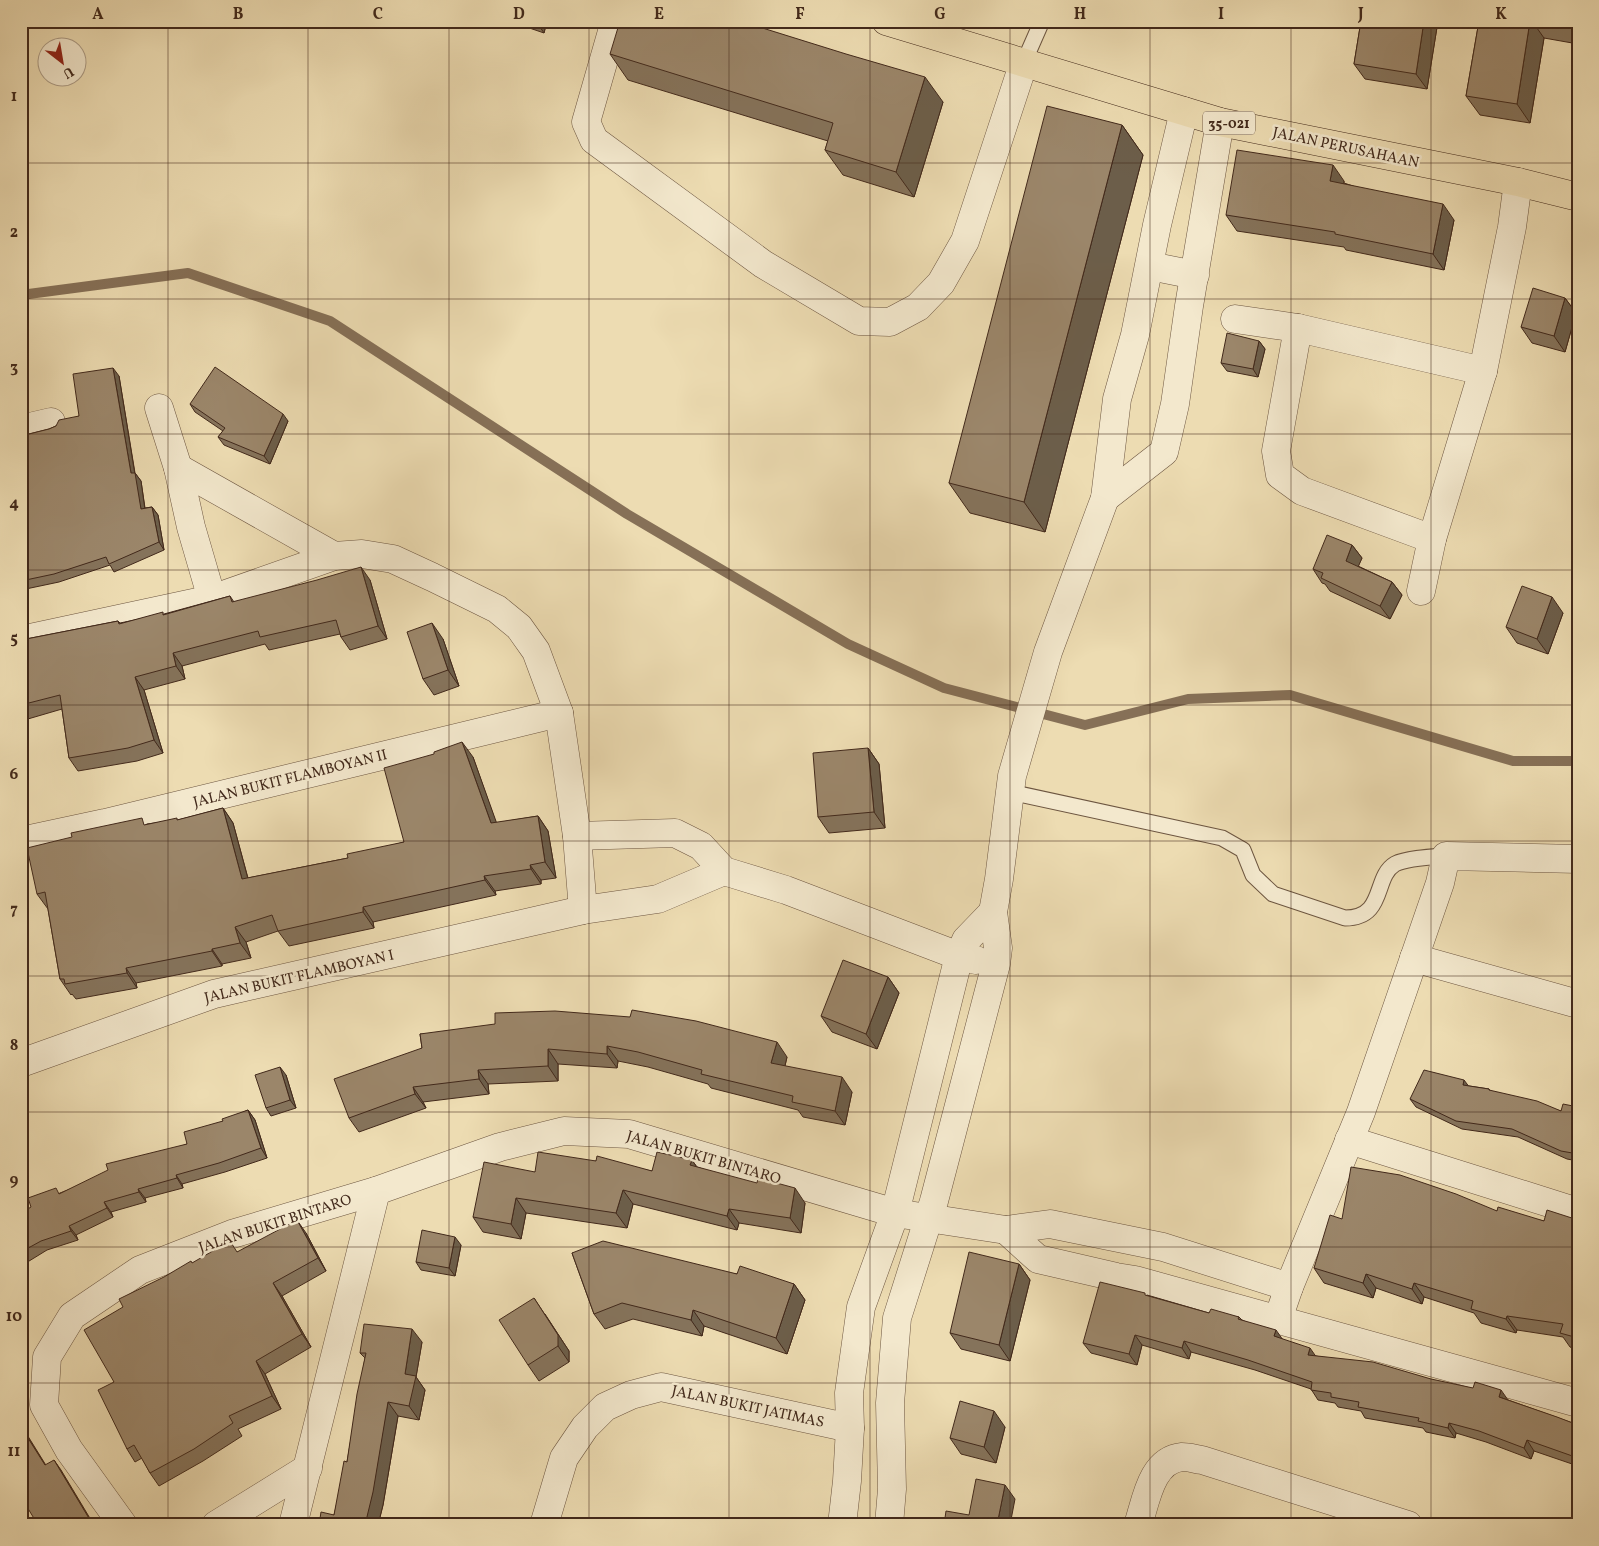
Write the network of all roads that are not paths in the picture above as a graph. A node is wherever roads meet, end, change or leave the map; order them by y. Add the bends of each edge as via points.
1 (616, 21) edge
2 (886, 21) edge
3 (1042, 21) edge
4 (1024, 62) junction
5 (1184, 111) junction
6 (1220, 122) junction
7 (1518, 182) junction
8 (1578, 197) edge
9 (1150, 266) junction
10 (1195, 275) junction
11 (1235, 319) dead end
12 (1298, 328) junction
13 (1483, 371) junction
14 (159, 408) dead end
15 (51, 422) dead end
16 (21, 429) edge
17 (178, 468) junction
18 (1105, 498) junction
19 (1432, 539) junction
20 (334, 556) junction
21 (1421, 591) dead end
22 (212, 599) junction
23 (21, 640) edge
24 (559, 713) junction
25 (1011, 784) junction
26 (577, 836) junction
27 (21, 841) edge
28 (1446, 856) junction
29 (1578, 859) edge
30 (724, 870) junction
31 (584, 910) junction
32 (993, 912) junction
33 (959, 956) junction
34 (1414, 958) junction
35 (996, 964) junction
36 (1578, 1004) edge
37 (21, 1063) edge
38 (1349, 1140) junction
39 (376, 1191) junction
40 (1578, 1212) edge
41 (894, 1213) junction
42 (929, 1218) junction
43 (1006, 1230) junction
44 (1131, 1241) junction
45 (1116, 1277) junction
46 (1289, 1286) junction
47 (1278, 1319) junction
48 (1578, 1403) edge
49 (850, 1428) junction
50 (308, 1468) junction
51 (123, 1525) edge
52 (216, 1525) edge
53 (293, 1525) edge
54 (544, 1525) edge
55 (842, 1525) edge
56 (889, 1525) edge
57 (1138, 1525) edge
58 (1408, 1525) edge

1 - 4 street via 586,122 594,140 763,264 859,320 890,322 918,307 941,283 965,241
2 - 4 main road, JALAN PERUSAHAAN / 35-021
3 - 4 lane
4 - 5 main road, JALAN PERUSAHAAN / 35-021
5 - 6 main road, JALAN PERUSAHAAN / 35-021
5 - 9 street
6 - 7 main road, JALAN PERUSAHAAN / 35-021
6 - 10 street
7 - 8 main road, JALAN PERUSAHAAN / 35-021
7 - 13 street
9 - 10 street
9 - 18 street via 1117,399
10 - 18 street via 1175,404 1164,452
11 - 12 street
12 - 13 street
12 - 19 street via 1276,451 1280,474 1302,491
13 - 19 street
14 - 17 street
15 - 16 street
17 - 20 street
17 - 22 street
18 - 25 street via 1048,652
19 - 21 street
20 - 22 street
20 - 24 street via 362,554 393,559 498,609 519,626 536,651
22 - 23 street
24 - 26 street
24 - 27 street, JALAN BUKIT FLAMBOYAN II
25 - 28 lane via 1222,838 1243,850 1253,875 1273,894 1345,918 1356,918 1366,913 1388,870 1395,864
25 - 32 street
26 - 30 street via 675,833 701,846
26 - 31 street
28 - 29 street
28 - 34 street
30 - 31 street, JALAN BUKIT FLAMBOYAN I via 658,900
30 - 33 street via 786,890
31 - 37 street, JALAN BUKIT FLAMBOYAN I via 214,994
32 - 33 street via 966,940
32 - 35 street via 998,948
33 - 35 street
33 - 41 street
34 - 36 street
34 - 38 street
35 - 42 street
38 - 40 street
38 - 46 street
39 - 41 street, JALAN BUKIT BINTARO via 500,1147 564,1131 629,1134
39 - 50 street, JALAN BUKIT BINTARO
39 - 51 street, JALAN BUKIT BINTARO via 232,1234 140,1270 72,1316 47,1357 44,1405 69,1450
41 - 42 street, JALAN BUKIT BINTARO
41 - 49 street via 861,1306 849,1393
42 - 43 street, JALAN BUKIT BINTARO
42 - 56 street via 897,1318 890,1403 892,1488
43 - 44 street, JALAN BUKIT BINTARO via 1050,1224
43 - 45 street via 1038,1259
44 - 45 street
44 - 46 street, JALAN BUKIT BINTARO via 1163,1247
45 - 47 street
46 - 47 street
47 - 48 street
49 - 54 street, JALAN BUKIT JATIMAS via 661,1387 631,1395 605,1406 585,1427 564,1458
49 - 55 street
50 - 52 street
50 - 53 street, JALAN BUKIT BINTARO
57 - 58 street via 1153,1478 1165,1465 1184,1457

